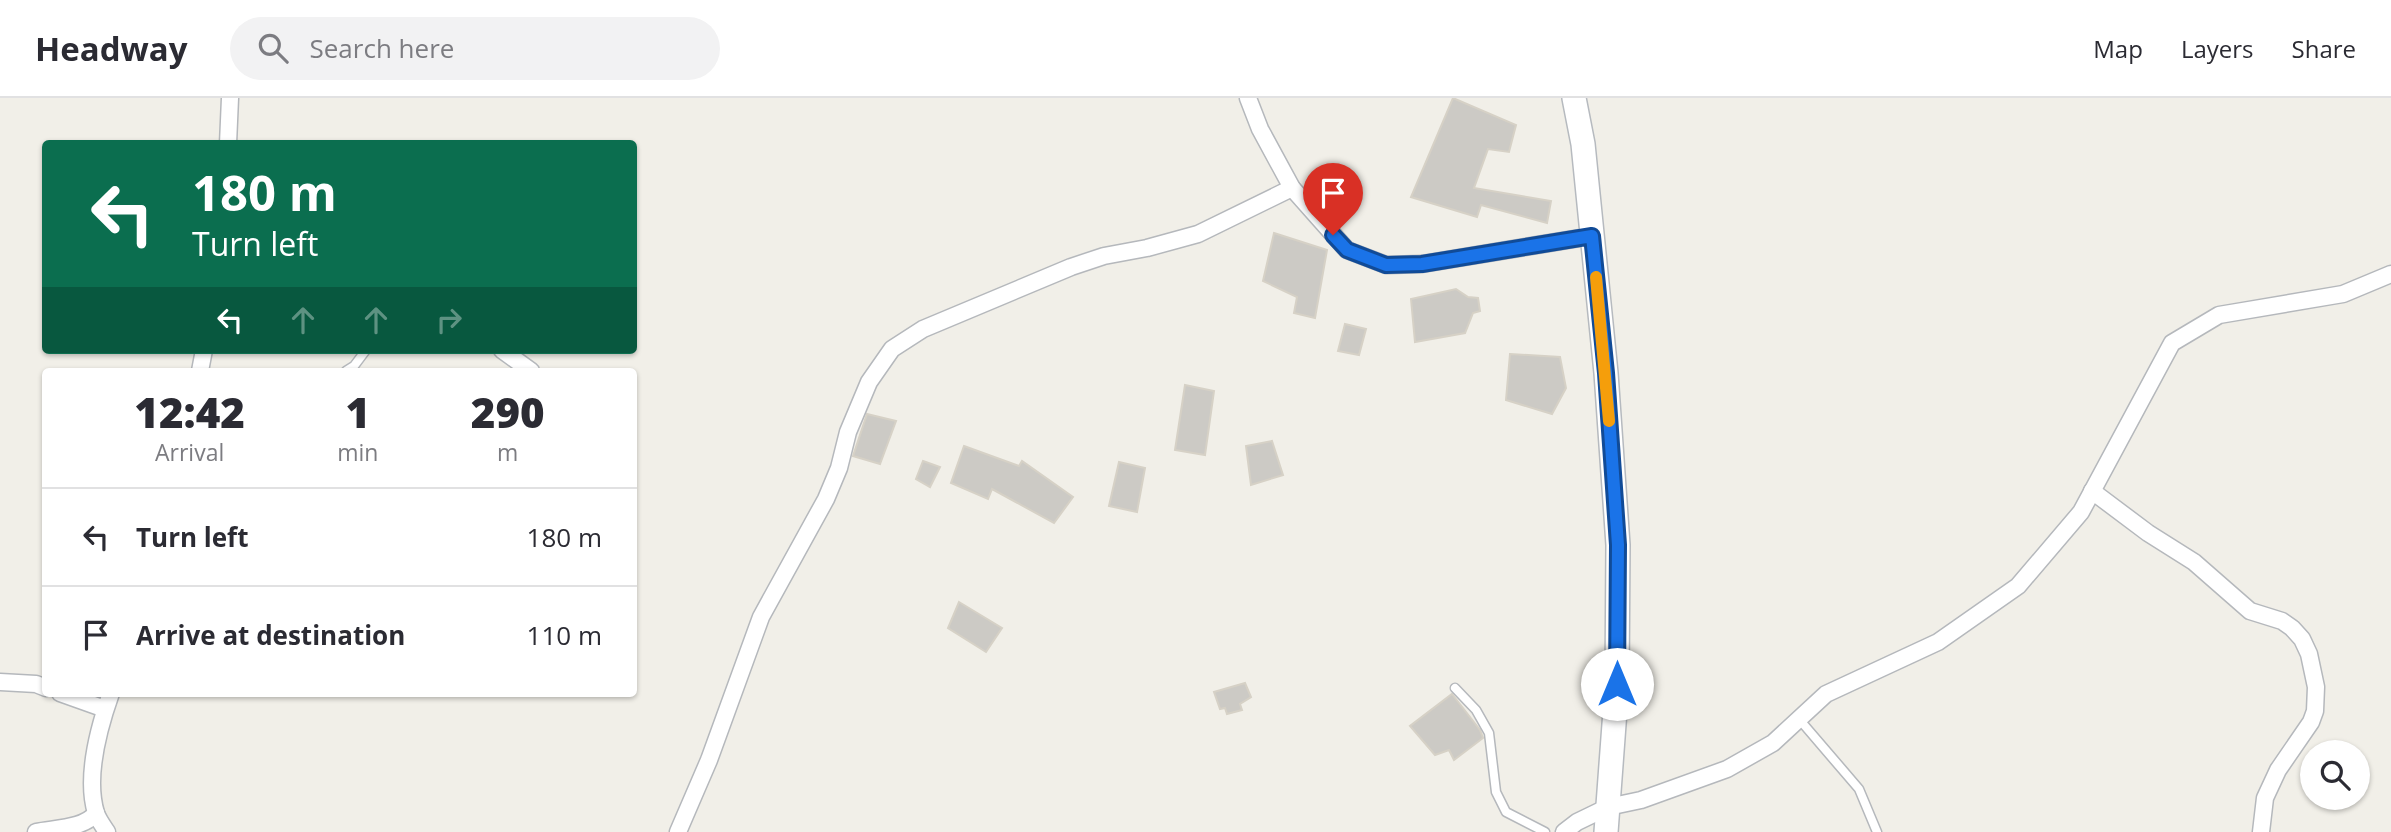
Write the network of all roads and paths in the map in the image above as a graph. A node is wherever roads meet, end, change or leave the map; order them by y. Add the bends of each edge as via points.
1 (230, 98) edge
2 (1248, 98) edge
3 (1574, 98) edge
4 (228, 140) edge
5 (1292, 188) junction
6 (1592, 236) junction
7 (2391, 274) edge
8 (363, 354) edge
9 (508, 354) edge
10 (351, 368) edge
11 (527, 368) edge
12 (2092, 491) junction
13 (0, 682) edge
14 (42, 686) edge
15 (1455, 688) dead end
16 (72, 697) edge
17 (110, 697) edge
18 (106, 709) junction
19 (1799, 719) junction
20 (1608, 807) junction
21 (96, 813) junction
22 (36, 832) edge
23 (107, 832) edge
24 (678, 832) edge
25 (1545, 832) edge
26 (1564, 832) edge
27 (1605, 832) edge
28 (1877, 832) edge
29 (2261, 832) edge

1 - 4 street
2 - 5 street via 1259,129
3 - 6 main road
5 - 6 street via 1347,250 1386,265 1422,264
5 - 24 street via 1198,234 1071,267 923,329 892,349 869,382 826,499 761,617
6 - 20 main road via 1618,545 1617,684
7 - 12 street via 2343,294 2219,315 2172,343
8 - 10 lane
9 - 11 street
12 - 19 street via 2081,512 2018,586 1937,642 1826,694
12 - 29 street via 2194,562 2250,611 2282,621 2302,639 2316,687 2315,711 2265,798
13 - 14 street
15 - 25 lane via 1489,733 1496,792 1506,812
16 - 18 street
17 - 18 street
18 - 21 street via 96,743
19 - 20 street via 1773,743 1727,769
19 - 28 lane via 1859,789
20 - 26 street
20 - 27 main road
21 - 22 street via 81,824
21 - 23 street

